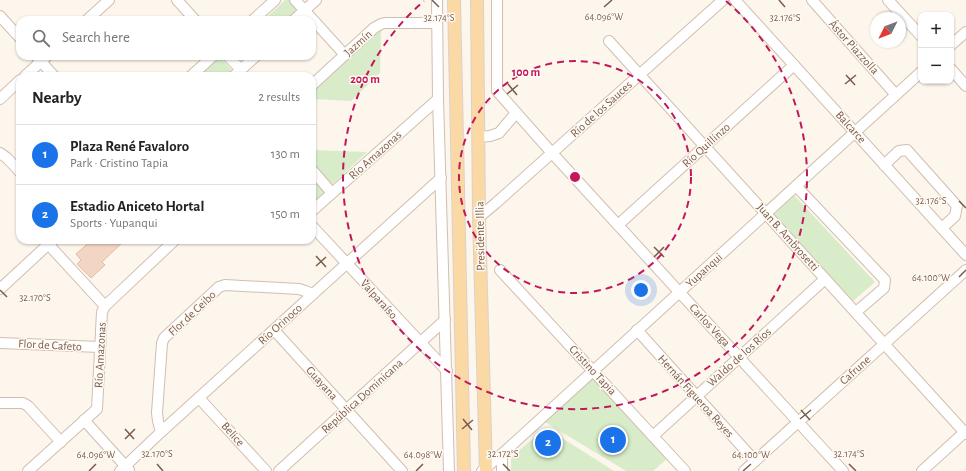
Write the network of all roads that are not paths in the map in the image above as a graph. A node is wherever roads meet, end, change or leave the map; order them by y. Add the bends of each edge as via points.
1 (109, 0) edge
2 (177, 0) edge
3 (275, 0) edge
4 (296, 0) edge
5 (316, 0) edge
6 (437, 0) edge
7 (454, 0) edge
8 (477, 0) edge
9 (497, 0) edge
10 (723, 0) edge
11 (735, 0) edge
12 (812, 0) edge
13 (888, 0) edge
14 (305, 10) junction
15 (0, 16) edge
16 (91, 16) edge
17 (191, 16) edge
18 (257, 16) edge
19 (298, 16) edge
20 (310, 16) edge
21 (316, 22) edge
22 (437, 23) junction
23 (966, 32) edge
24 (918, 33) edge
25 (16, 34) edge
26 (609, 41) dead end
27 (954, 42) edge
28 (345, 55) junction
29 (39, 60) edge
30 (42, 60) edge
31 (209, 60) edge
32 (230, 60) edge
33 (252, 60) edge
34 (794, 65) junction
35 (29, 72) edge
36 (51, 72) edge
37 (195, 72) edge
38 (238, 72) edge
39 (241, 72) edge
40 (954, 72) edge
41 (640, 75) junction
42 (918, 75) edge
43 (316, 81) edge
44 (16, 84) edge
45 (966, 86) edge
46 (896, 95) junction
47 (0, 99) edge
48 (438, 99) junction
49 (516, 113) junction
50 (855, 132) junction
51 (478, 137) junction
52 (705, 146) junction
53 (0, 153) edge
54 (552, 153) junction
55 (884, 165) junction
56 (16, 168) edge
57 (316, 175) edge
58 (441, 178) junction
59 (796, 186) junction
60 (332, 193) junction
61 (316, 207) edge
62 (766, 213) junction
63 (479, 217) junction
64 (618, 225) junction
65 (942, 228) junction
66 (316, 230) edge
67 (49, 244) edge
68 (53, 244) edge
69 (171, 244) edge
70 (966, 255) edge
71 (347, 263) junction
72 (500, 270) dead end
73 (966, 270) edge
74 (825, 279) junction
75 (0, 290) edge
76 (679, 292) junction
77 (313, 294) junction
78 (105, 306) junction
79 (856, 312) junction
80 (445, 320) junction
81 (274, 330) junction
82 (637, 330) junction
83 (0, 343) edge
84 (420, 343) junction
85 (884, 344) junction
86 (100, 347) junction
87 (739, 357) junction
88 (593, 370) junction
89 (447, 372) junction
90 (696, 396) junction
91 (200, 398) junction
92 (0, 403) edge
93 (346, 410) junction
94 (84, 420) junction
95 (798, 422) junction
96 (161, 432) junction
97 (966, 432) edge
98 (653, 436) junction
99 (61, 442) junction
100 (502, 454) junction
101 (755, 461) junction
102 (125, 469) edge
103 (485, 470) edge
104 (28, 471) edge
105 (266, 471) edge
106 (279, 471) edge
107 (402, 471) edge
108 (449, 471) edge
109 (464, 471) edge
110 (502, 471) edge
111 (685, 471) edge
112 (744, 471) edge
113 (843, 471) edge
114 (922, 471) edge

1 - 16 street
2 - 17 street
3 - 18 street
4 - 14 street
5 - 14 street
6 - 22 street
7 - 109 main road, Presidente Illia
8 - 51 main road, Presidente Illia
9 - 49 street, Carlos Vega via 497,91
10 - 41 street, Río de los Sauces
11 - 34 street, Balcarce
12 - 46 street, Ástor Piazzolla
13 - 24 street
14 - 19 street
14 - 20 street
15 - 25 street
21 - 28 street
22 - 28 street, Jazmín via 381,24
22 - 48 street
23 - 27 street
26 - 41 street, Juan B. Ambrosetti
28 - 43 street, Jazmín
29 - 35 street
30 - 36 street
31 - 37 street
32 - 38 street
33 - 39 street
34 - 50 street, Balcarce
34 - 52 street, Río Quillinzo
40 - 45 street
41 - 52 street, Juan B. Ambrosetti
41 - 54 street, Río de los Sauces
42 - 46 street, Yupanqui
44 - 47 street
46 - 50 street, Yupanqui
48 - 58 street
48 - 60 street, Río Amazonas
49 - 51 street via 499,133
49 - 54 street, Carlos Vega
50 - 55 street, Balcarce
50 - 59 street, Yupanqui
51 - 63 main road, Presidente Illia
52 - 62 street, Juan B. Ambrosetti
52 - 64 street, Río Quillinzo
53 - 56 street
54 - 63 street, Río de los Sauces
54 - 64 street, Carlos Vega
55 - 65 street, Balcarce
55 - 65 street via 899,151 907,150 957,206 956,216
57 - 60 street
58 - 71 street, Río Orinoco
58 - 80 street
59 - 62 street, Yupanqui
59 - 79 street via 885,280 884,288
60 - 61 street, Río Amazonas
62 - 74 street, Juan B. Ambrosetti
62 - 76 street, Yupanqui
63 - 103 main road, Presidente Illia
64 - 76 street, Carlos Vega
65 - 70 street, Balcarce
66 - 71 street, Valparaíso
67 - 75 street
68 - 78 street
69 - 78 street, Río Amazonas
71 - 77 street, Río Orinoco
71 - 84 street, Valparaíso
72 - 88 street, Cristino Tapia
73 - 85 street, Cafrune
74 - 79 street, Juan B. Ambrosetti
74 - 87 street, Waldo de los Ríos
76 - 82 street, Yupanqui
76 - 87 street, Carlos Vega
77 - 81 street, Río Orinoco
77 - 96 street, Flor de Ceibo via 299,289 225,285 220,287 164,338 157,413
78 - 86 street, Río Amazonas via 102,312
79 - 85 street, Juan B. Ambrosetti
80 - 84 street, República Dominicana
80 - 89 street
81 - 91 street, Río Orinoco
81 - 93 street, Guayana
82 - 88 street, Yupanqui
82 - 90 street, Hernán Figueroa Reyes
83 - 86 street, Flor de Cafeto
84 - 89 street, Valparaíso
84 - 93 street, República Dominicana
85 - 95 street, Cafrune
85 - 97 street, Juan B. Ambrosetti
86 - 94 street, Río Amazonas via 97,409
87 - 90 street, Waldo de los Ríos
87 - 95 street, Carlos Vega
88 - 98 street, Cristino Tapia
88 - 100 street, Yupanqui
89 - 108 street
90 - 98 street, Waldo de los Ríos
90 - 101 street, Hernán Figueroa Reyes
91 - 96 street, Río Orinoco
91 - 105 street, Belice
92 - 99 street via 28,406
93 - 106 street, República Dominicana
93 - 107 street, Guayana
94 - 99 street, Río Amazonas
94 - 102 street
95 - 101 street, Cafrune
95 - 113 street, Carlos Vega
96 - 102 street, Río Orinoco
97 - 114 street
98 - 111 street, Cristino Tapia
99 - 104 street, Río Amazonas
100 - 103 street, Yupanqui
100 - 110 street
101 - 112 street, Cafrune

